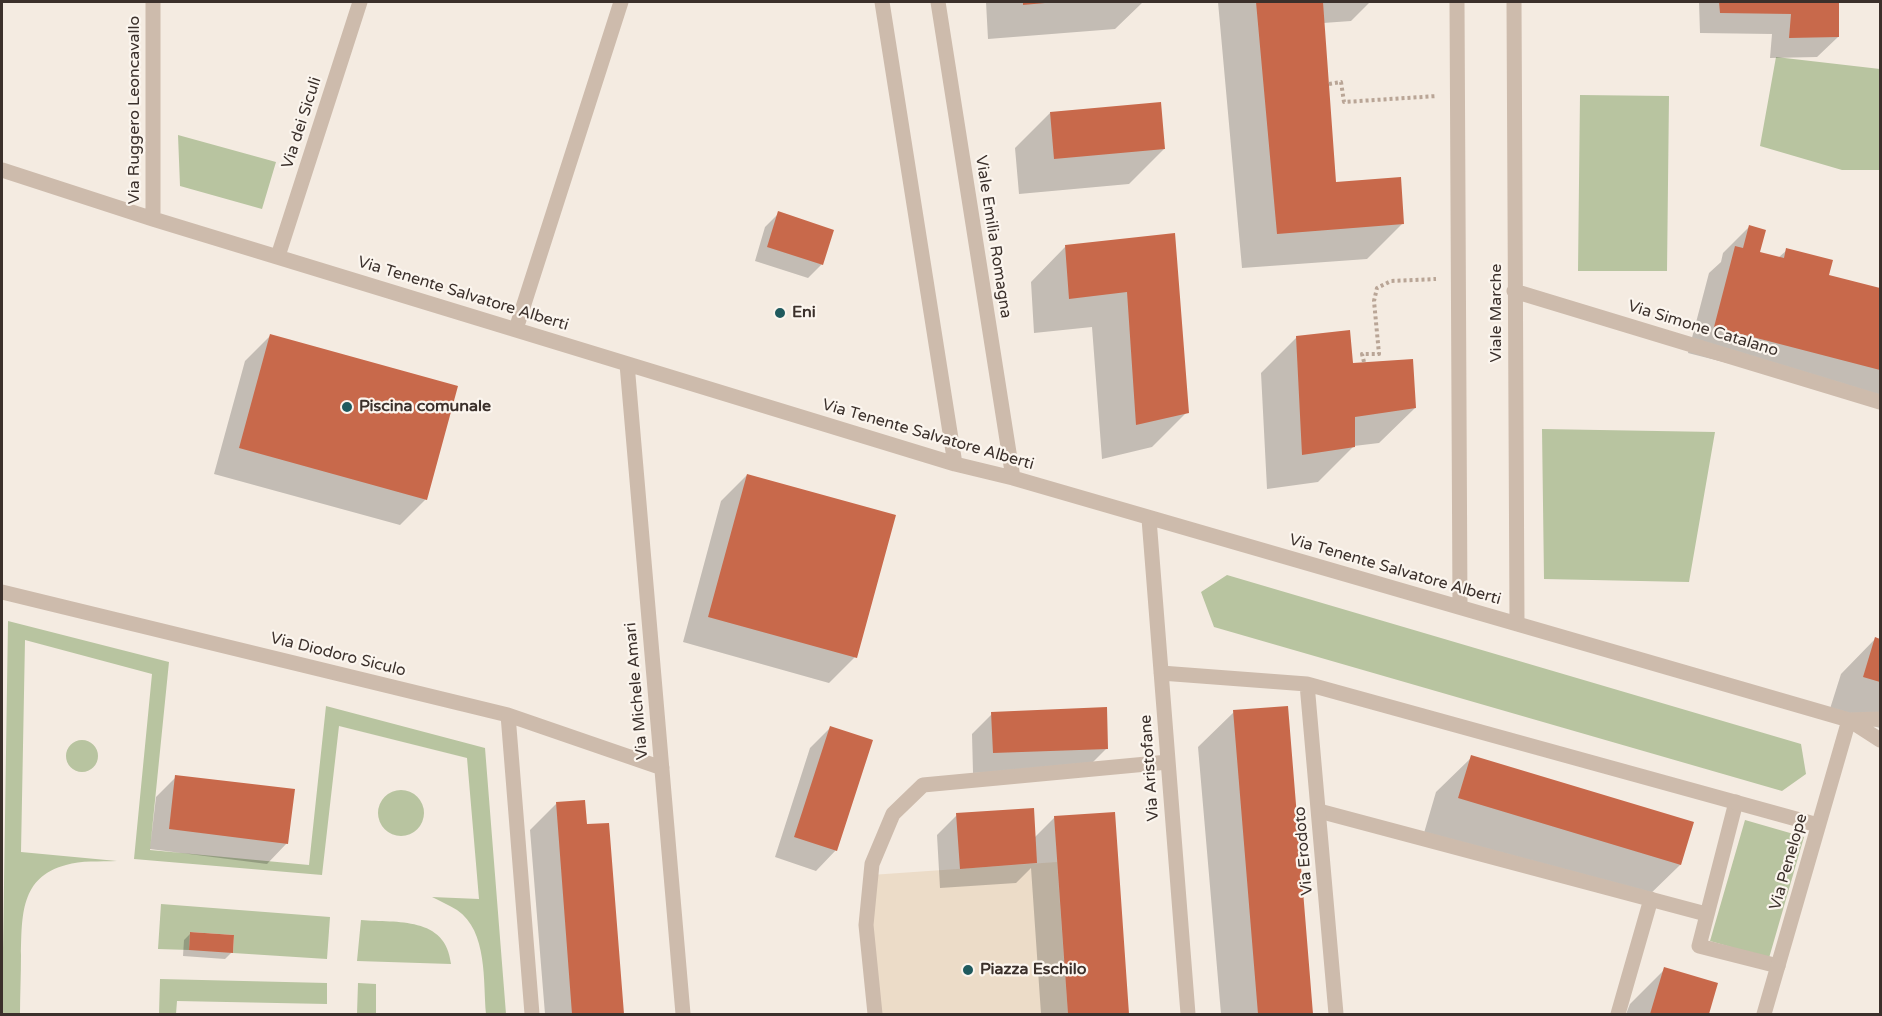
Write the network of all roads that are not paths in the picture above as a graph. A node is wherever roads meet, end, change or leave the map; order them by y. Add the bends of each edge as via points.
1 (153, 2) edge
2 (360, 2) edge
3 (621, 2) edge
4 (882, 2) edge
5 (938, 2) edge
6 (1457, 2) edge
7 (1514, 2) edge
8 (2, 170) edge
9 (153, 219) junction
10 (278, 256) junction
11 (1514, 291) junction
12 (516, 329) junction
13 (627, 364) junction
14 (1881, 402) edge
15 (955, 464) junction
16 (1013, 478) junction
17 (1149, 519) junction
18 (2, 592) edge
19 (1460, 607) junction
20 (1517, 624) junction
21 (1161, 673) junction
22 (1307, 684) junction
23 (508, 715) junction
24 (1881, 719) edge
25 (1849, 720) junction
26 (1881, 741) edge
27 (1168, 762) junction
28 (662, 768) junction
29 (1736, 802) junction
30 (1319, 811) junction
31 (1818, 825) junction
32 (1651, 899) junction
33 (1707, 914) junction
34 (1778, 966) junction
35 (532, 1014) edge
36 (683, 1014) edge
37 (875, 1014) edge
38 (1188, 1014) edge
39 (1336, 1014) edge
40 (1618, 1014) edge
41 (1764, 1014) edge

1 - 9 street, Via Ruggero Leoncavallo
2 - 10 street, Via dei Siculi
3 - 12 street
4 - 15 street
5 - 16 street, Viale Emilia Romagna
6 - 19 street
7 - 11 street, Viale Marche
8 - 9 street, Via Tenente Salvatore Alberti
9 - 10 street, Via Tenente Salvatore Alberti
10 - 12 street, Via Tenente Salvatore Alberti
11 - 14 street, Via Simone Catalano
11 - 20 street, Viale Marche
12 - 13 street, Via Tenente Salvatore Alberti
13 - 15 street, Via Tenente Salvatore Alberti
13 - 28 street, Via Michele Amari
15 - 16 street, Via Tenente Salvatore Alberti
16 - 17 street, Via Tenente Salvatore Alberti
17 - 19 street, Via Tenente Salvatore Alberti
17 - 21 street, Via Aristofane
18 - 23 street, Via Diodoro Siculo
19 - 20 street, Via Tenente Salvatore Alberti
20 - 25 street, Via Tenente Salvatore Alberti
21 - 22 street
21 - 27 street, Via Aristofane
22 - 29 street
22 - 30 street, Via Erodoto
23 - 28 street, Via Diodoro Siculo
23 - 35 street
24 - 25 street, Via Tenente Salvatore Alberti
25 - 26 street, Via Tenente Salvatore Alberti
25 - 31 street, Via Penelope
27 - 37 street via 923,785 893,814 872,864 866,926
27 - 38 street, Via Aristofane
28 - 36 street, Via Michele Amari
29 - 31 street
29 - 33 street
30 - 32 street
30 - 39 street, Via Erodoto
31 - 34 street, Via Penelope
32 - 33 street
32 - 40 street
33 - 34 street via 1698,945
34 - 41 street, Via Penelope

